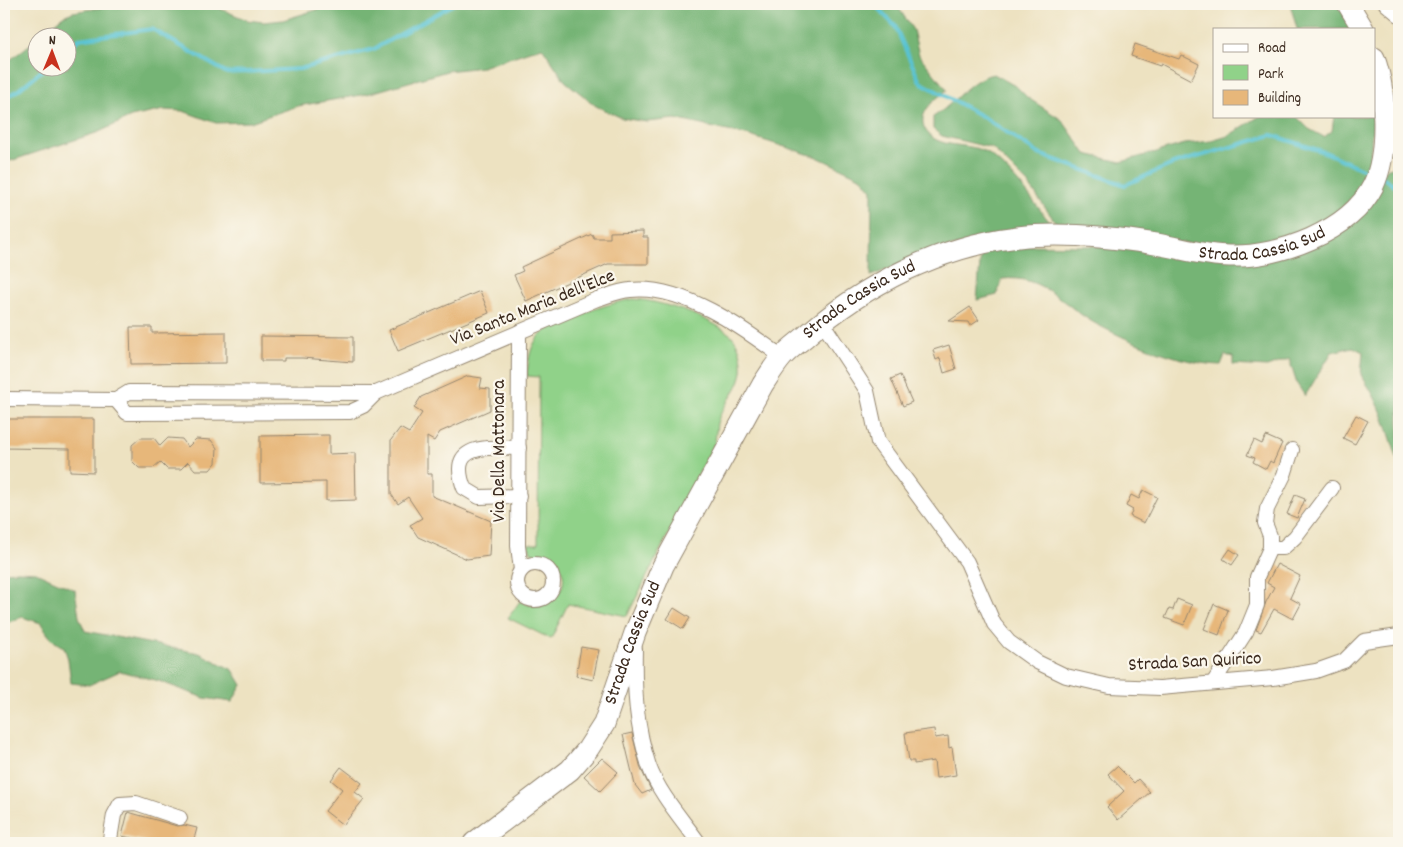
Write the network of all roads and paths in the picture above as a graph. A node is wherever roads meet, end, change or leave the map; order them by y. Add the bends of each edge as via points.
1 (1348, 4) edge
2 (1362, 28) edge
3 (1376, 66) edge
4 (822, 322) junction
5 (519, 332) junction
6 (782, 357) junction
7 (376, 392) junction
8 (4, 399) edge
9 (116, 400) junction
10 (519, 448) junction
11 (1292, 450) dead end
12 (1332, 488) dead end
13 (519, 496) junction
14 (1270, 548) junction
15 (521, 570) dead end
16 (635, 633) junction
17 (1399, 636) edge
18 (1213, 683) junction
19 (180, 818) dead end
20 (113, 843) edge
21 (474, 843) edge
22 (699, 843) edge

1 - 2 main road
3 - 4 main road, Strada Cassia Sud via 1382,88 1383,133 1380,164 1372,188 1358,206 1326,231 1304,242 1252,256 1227,256 1154,244 1062,235 1018,237 942,254 881,282
4 - 6 main road, Strada Cassia Sud
4 - 18 street, Strada San Quirico via 867,391 878,442 967,562 994,624 1009,642 1037,662 1066,676 1109,686 1160,688
5 - 6 street, Via Santa Maria dell'Elce via 597,299 630,290 662,292 696,304 749,333
5 - 7 street, Via Santa Maria dell'Elce
5 - 10 street, Via Della Mattonara
6 - 16 main road, Strada Cassia Sud via 763,384 664,566
7 - 9 street, Via Santa Maria dell'Elce via 129,392
7 - 9 street, Via Santa Maria dell'Elce via 363,406 350,412 127,413
8 - 9 street, Via Santa Maria dell'Elce
10 - 13 street, Via Della Mattonara
10 - 13 street via 478,448 461,460 460,477 464,488 479,496
11 - 14 street via 1267,510 1265,522
12 - 14 street via 1295,537 1283,548
13 - 15 street, Via Della Mattonara
14 - 18 street via 1257,577 1257,605 1250,623
16 - 21 main road, Strada Cassia Sud via 604,724 588,749 570,770
16 - 22 street via 634,697 650,767 666,797
17 - 18 street, Strada San Quirico via 1364,641 1344,661 1316,671
19 - 20 street via 136,803 120,804 114,815 110,838

